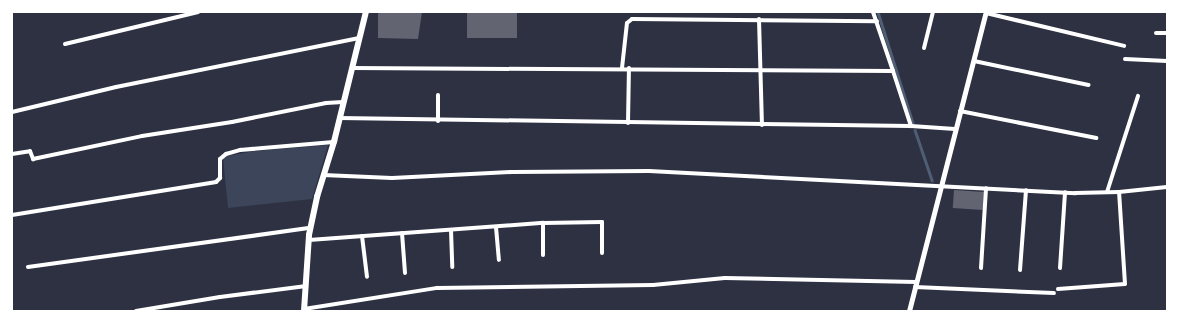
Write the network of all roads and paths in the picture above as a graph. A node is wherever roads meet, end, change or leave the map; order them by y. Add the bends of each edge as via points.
1 (198, 12) edge
2 (366, 12) edge
3 (873, 12) edge
4 (933, 12) edge
5 (986, 12) edge
6 (759, 20) junction
7 (877, 21) junction
8 (1156, 33) dead end
9 (1167, 33) edge
10 (359, 38) junction
11 (65, 44) dead end
12 (1124, 46) dead end
13 (924, 48) dead end
14 (1125, 59) dead end
15 (974, 61) junction
16 (1167, 61) edge
17 (352, 68) junction
18 (622, 68) junction
19 (629, 68) junction
20 (760, 68) junction
21 (893, 71) junction
22 (1089, 85) dead end
23 (438, 95) dead end
24 (1138, 96) dead end
25 (343, 102) junction
26 (960, 111) junction
27 (12, 112) edge
28 (340, 118) junction
29 (438, 121) junction
30 (628, 123) junction
31 (762, 125) junction
32 (911, 126) junction
33 (955, 129) junction
34 (1096, 138) dead end
35 (334, 142) junction
36 (12, 154) edge
37 (323, 174) junction
38 (940, 185) junction
39 (1167, 187) edge
40 (986, 188) junction
41 (1026, 190) junction
42 (1065, 192) junction
43 (1107, 192) junction
44 (1119, 192) junction
45 (12, 215) edge
46 (543, 223) junction
47 (496, 227) junction
48 (310, 228) junction
49 (451, 230) junction
50 (402, 233) junction
51 (362, 236) junction
52 (309, 240) junction
53 (602, 253) dead end
54 (543, 255) dead end
55 (499, 260) dead end
56 (28, 267) dead end
57 (452, 267) dead end
58 (981, 268) dead end
59 (1060, 268) dead end
60 (1020, 270) dead end
61 (405, 273) dead end
62 (367, 277) dead end
63 (916, 282) junction
64 (306, 286) junction
65 (915, 287) junction
66 (1058, 289) dead end
67 (1054, 293) dead end
68 (304, 310) edge
69 (136, 311) edge
70 (909, 311) edge

1 - 11 street
2 - 10 main road
3 - 7 street
4 - 13 street
5 - 12 street
5 - 15 street
6 - 7 street
6 - 18 street via 629,20
6 - 20 street
7 - 21 street
8 - 9 street
10 - 17 main road
10 - 27 street via 116,87
14 - 16 street
15 - 22 street
15 - 26 street
17 - 18 street
17 - 25 main road
18 - 19 street
19 - 20 street
19 - 30 street
20 - 21 street
20 - 31 street
21 - 32 street
23 - 29 street
24 - 43 street
25 - 28 main road
25 - 36 street via 142,136 33,159 30,151
26 - 33 street
26 - 34 street
28 - 29 street
28 - 35 main road
29 - 30 street
30 - 31 street
31 - 32 street
32 - 33 street
33 - 38 street
35 - 37 main road
35 - 45 street via 240,150 226,154 220,159 220,178 216,182
37 - 38 street via 392,178 512,172 649,171
37 - 48 main road
38 - 40 street
38 - 63 street
39 - 44 street
40 - 41 street
40 - 58 street
41 - 42 street
41 - 60 street
42 - 43 street
42 - 59 street
43 - 44 street
44 - 66 street via 1125,284
46 - 47 street
46 - 53 street via 602,222
46 - 54 street
47 - 49 street
47 - 55 street
48 - 52 main road
48 - 56 street
49 - 50 street
49 - 57 street
50 - 51 street
50 - 61 street
51 - 52 street
51 - 62 street
52 - 64 main road
63 - 65 street
63 - 68 street via 725,278 653,284 437,288
64 - 68 main road
64 - 69 street
65 - 67 street
65 - 70 street

